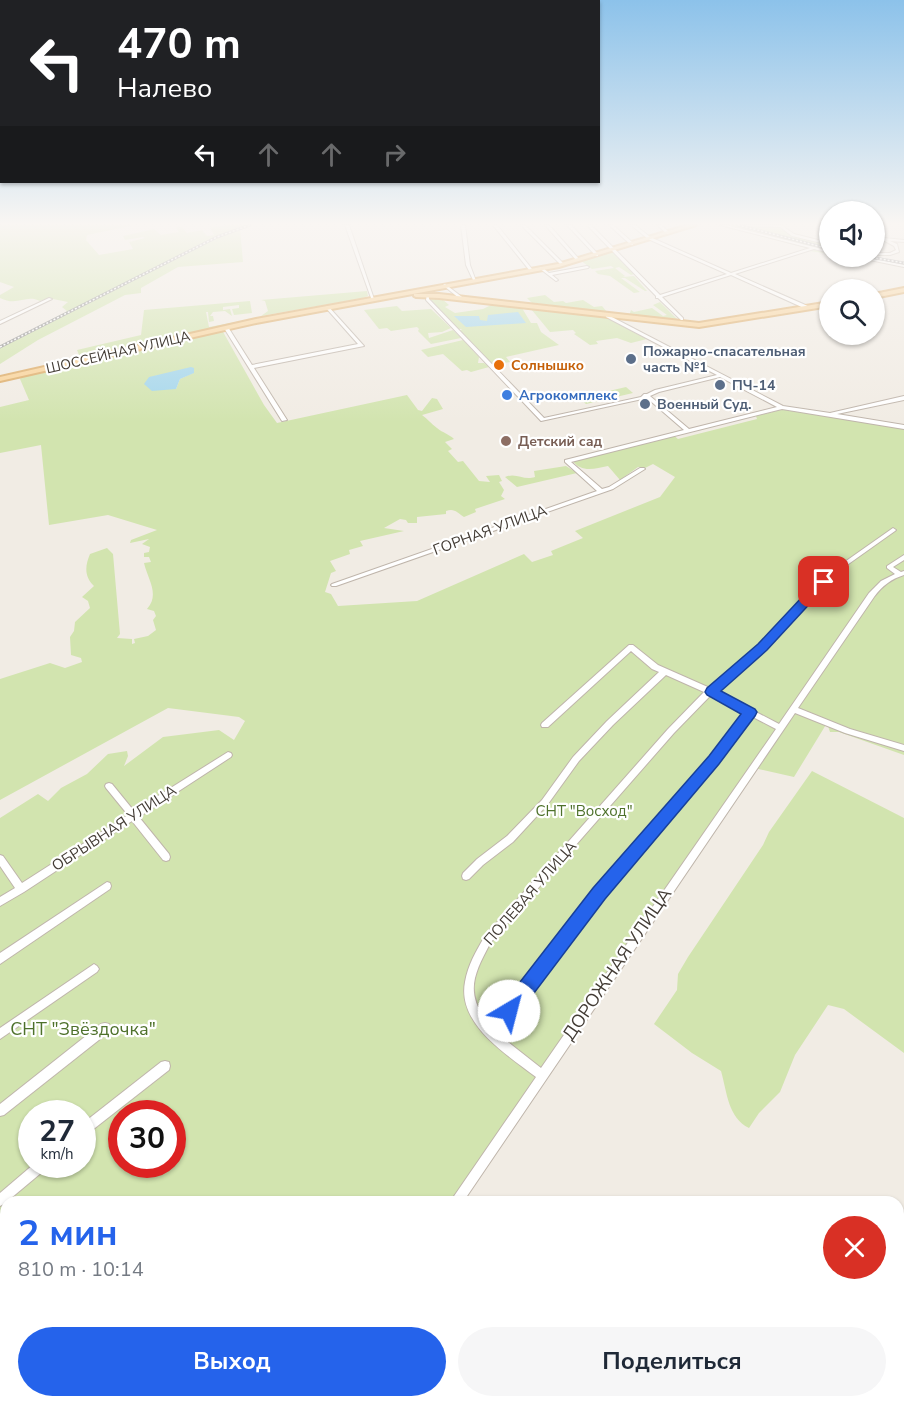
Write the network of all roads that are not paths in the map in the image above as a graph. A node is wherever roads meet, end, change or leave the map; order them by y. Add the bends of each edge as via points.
1 (370, 291) edge
2 (430, 291) edge
3 (452, 291) edge
4 (651, 291) edge
5 (678, 291) edge
6 (770, 291) edge
7 (901, 291) edge
8 (426, 292) junction
9 (885, 294) edge
10 (657, 297) junction
11 (373, 298) junction
12 (461, 298) junction
13 (50, 299) dead end
14 (819, 306) edge
15 (328, 307) junction
16 (808, 308) junction
17 (608, 316) junction
18 (681, 319) dead end
19 (0, 323) edge
20 (226, 328) junction
21 (251, 367) junction
22 (721, 375) junction
23 (0, 379) edge
24 (646, 395) junction
25 (904, 398) edge
26 (783, 407) junction
27 (829, 414) junction
28 (284, 420) dead end
29 (904, 427) edge
30 (689, 430) junction
31 (642, 469) dead end
32 (600, 491) junction
33 (893, 530) dead end
34 (904, 556) edge
35 (902, 573) edge
36 (334, 585) dead end
37 (665, 671) junction
38 (711, 691) junction
39 (794, 709) junction
40 (750, 712) junction
41 (545, 725) dead end
42 (782, 728) junction
43 (904, 748) edge
44 (228, 755) dead end
45 (109, 786) dead end
46 (134, 815) junction
47 (166, 857) dead end
48 (0, 859) edge
49 (466, 876) dead end
50 (108, 886) dead end
51 (21, 889) junction
52 (0, 902) edge
53 (0, 959) edge
54 (94, 969) dead end
55 (105, 1028) dead end
56 (0, 1034) edge
57 (492, 1037) junction
58 (165, 1066) dead end
59 (542, 1075) junction
60 (0, 1111) edge
61 (96, 1120) edge
62 (26, 1178) edge
63 (5, 1196) edge
64 (460, 1196) edge

1 - 11 street
2 - 8 main road
3 - 12 street
4 - 10 street
5 - 10 street
6 - 16 street
7 - 9 main road
8 - 11 main road, ШОССЕЙНАЯ УЛИЦА
8 - 12 main road
8 - 24 street via 427,299 543,420
10 - 18 street
11 - 15 main road, ШОССЕЙНАЯ УЛИЦА
12 - 17 main road
13 - 19 street
14 - 16 main road
15 - 20 main road, ШОССЕЙНАЯ УЛИЦА
15 - 21 street via 361,345
16 - 17 main road via 705,325
17 - 22 street
20 - 21 street
20 - 23 main road, ШОССЕЙНАЯ УЛИЦА
21 - 28 street
22 - 24 street
22 - 26 street
24 - 30 street
25 - 27 street
26 - 27 street
26 - 30 street
27 - 29 street
30 - 32 street via 567,461
31 - 32 street, ГОРНАЯ УЛИЦА
32 - 36 street, ГОРНАЯ УЛИЦА
33 - 38 street, ПОЛЕВАЯ УЛИЦА via 831,574 762,647
34 - 35 street via 889,567
35 - 39 street, ДОРОЖНАЯ УЛИЦА via 878,586
37 - 38 street
37 - 41 street via 631,647
37 - 49 street via 576,759 545,802 510,839
38 - 40 street
38 - 57 street, ПОЛЕВАЯ УЛИЦА via 671,731 477,956 470,970 468,993 484,1029
39 - 42 street, ДОРОЖНАЯ УЛИЦА
39 - 43 street
40 - 42 street
40 - 57 street via 579,920
42 - 59 street, ДОРОЖНАЯ УЛИЦА
44 - 46 street, ОБРЫВНАЯ УЛИЦА
45 - 46 street
46 - 47 street
46 - 51 street, ОБРЫВНАЯ УЛИЦА
48 - 51 street
50 - 53 street
51 - 52 street, ОБРЫВНАЯ УЛИЦА
54 - 56 street
55 - 60 street
57 - 59 street, ПОЛЕВАЯ УЛИЦА
58 - 61 street
59 - 64 street, ДОРОЖНАЯ УЛИЦА
62 - 63 street

